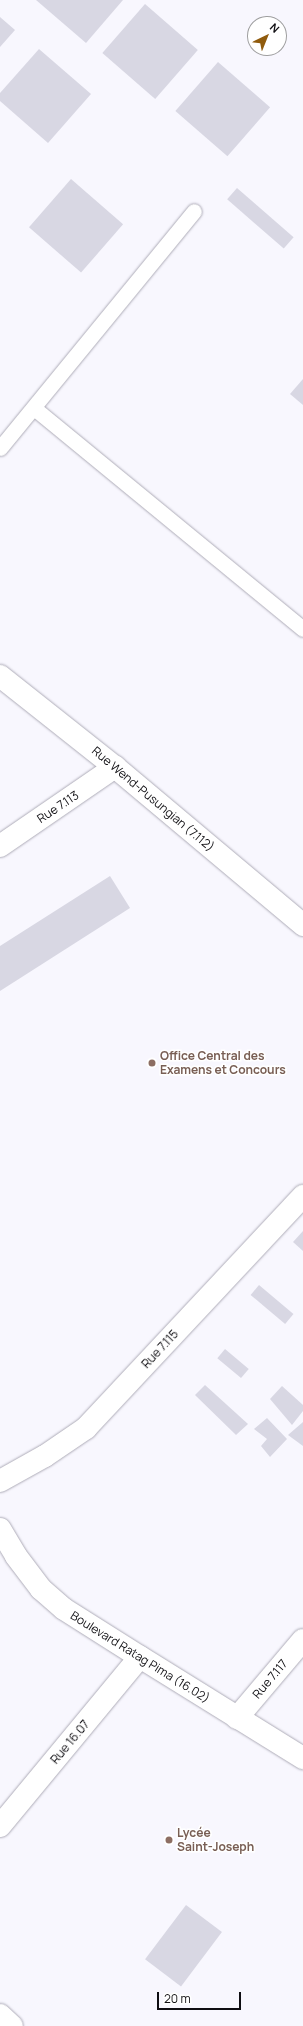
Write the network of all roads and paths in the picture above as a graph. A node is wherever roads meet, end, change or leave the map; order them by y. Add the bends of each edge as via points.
1 (194, 211) dead end
2 (34, 408) junction
3 (0, 448) edge
4 (303, 629) edge
5 (0, 676) edge
6 (115, 767) junction
7 (0, 846) edge
8 (303, 925) edge
9 (303, 1196) edge
10 (0, 1481) edge
11 (0, 1530) edge
12 (303, 1640) edge
13 (140, 1658) junction
14 (238, 1718) junction
15 (303, 1758) edge
16 (0, 1826) edge
17 (0, 2015) edge
18 (12, 2026) edge

1 - 2 lane
2 - 3 lane
2 - 4 lane
5 - 6 street, Rue Wend-Pusungian (7.112)
6 - 7 street, Rue 7.113
6 - 8 street, Rue Wend-Pusungian (7.112)
9 - 10 street, Rue 7.115 via 86,1428 45,1456
11 - 13 street, Boulevard Ratag Pima (16.02) via 41,1589 64,1608
12 - 14 street, Rue 7.117
13 - 14 street, Boulevard Ratag Pima (16.02)
13 - 16 street, Rue 16.07
14 - 15 street, Boulevard Ratag Pima (16.02)
17 - 18 street

